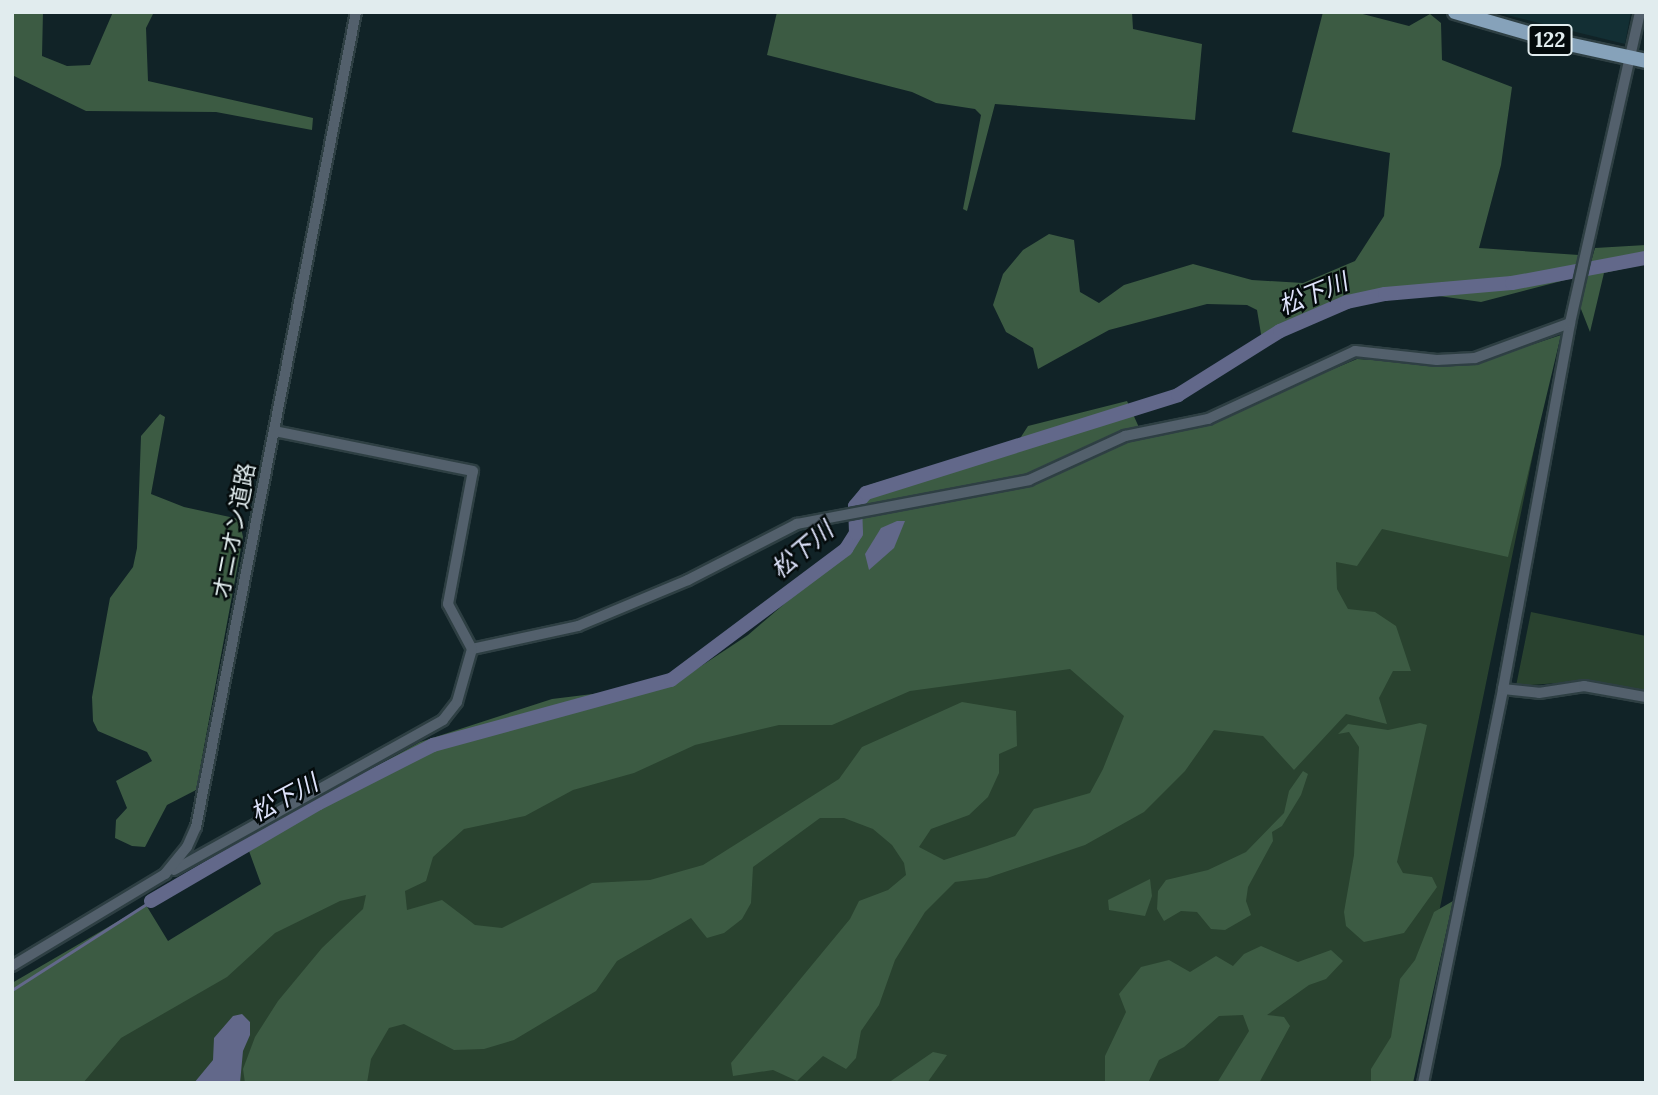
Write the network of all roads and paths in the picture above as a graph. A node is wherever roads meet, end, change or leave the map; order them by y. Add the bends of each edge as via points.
1 (356, 12) edge
2 (1455, 12) edge
3 (1640, 12) edge
4 (1638, 60) edge
5 (1570, 323) junction
6 (275, 431) junction
7 (472, 649) junction
8 (1503, 689) junction
9 (1646, 697) edge
10 (165, 874) junction
11 (12, 966) edge
12 (1423, 1083) edge

1 - 6 street, オニオン道路
2 - 4 main road, 122
3 - 4 street
4 - 5 street
5 - 7 street via 1475,358 1437,360 1355,351 1208,419 1125,436 1029,480 797,524 688,580 578,626
5 - 8 street
6 - 7 street via 473,471 448,604
6 - 10 street, オニオン道路 via 196,827
7 - 10 street via 457,702 443,720
8 - 9 street via 1539,693 1584,686
8 - 12 street
10 - 11 street, オニオン道路

